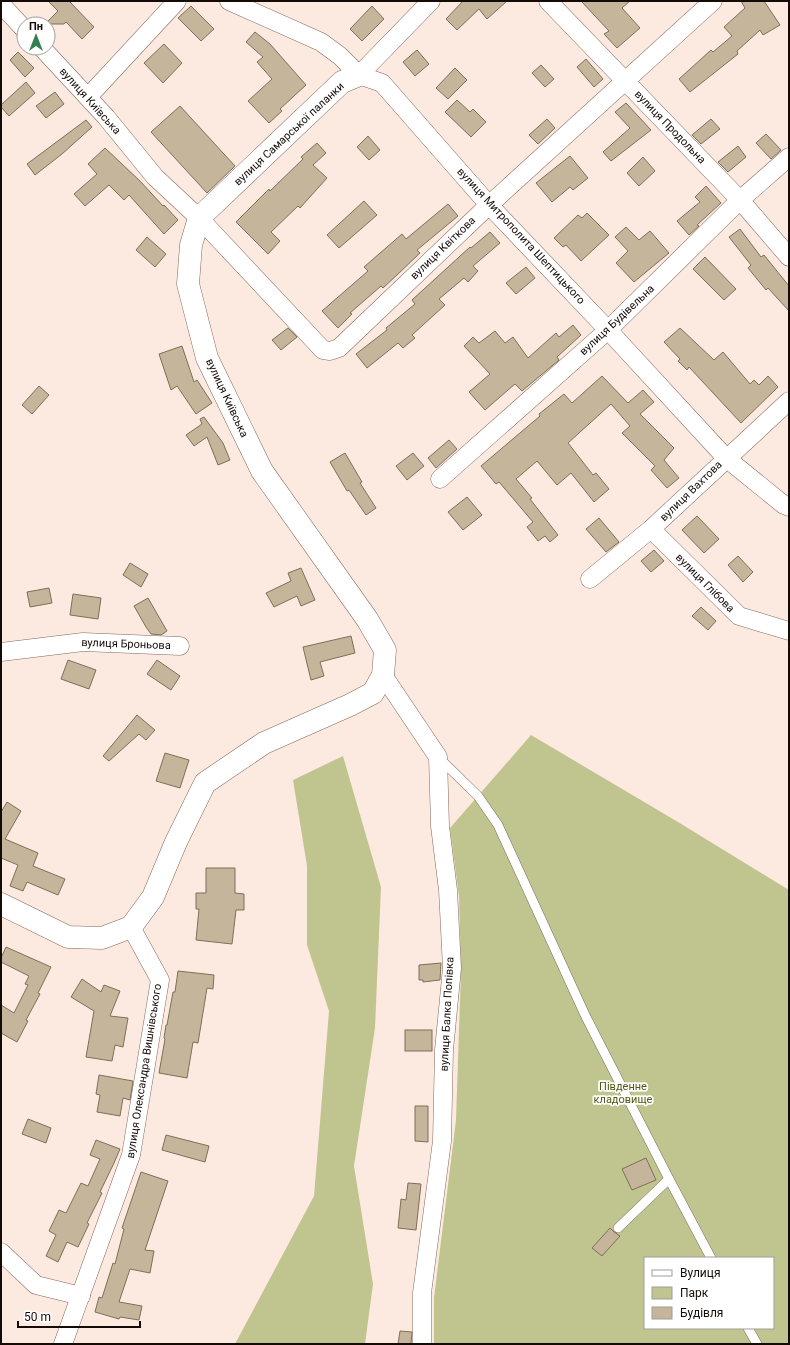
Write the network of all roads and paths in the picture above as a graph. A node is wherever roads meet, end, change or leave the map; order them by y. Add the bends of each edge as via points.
1 (177, 1) edge
2 (229, 1) edge
3 (431, 1) edge
4 (548, 1) edge
5 (713, 1) edge
6 (1, 4) edge
7 (16, 20) edge
8 (49, 56) edge
9 (359, 75) junction
10 (624, 80) junction
11 (88, 98) junction
12 (789, 157) edge
13 (740, 200) junction
14 (489, 205) junction
15 (199, 218) junction
16 (789, 257) edge
17 (608, 330) junction
18 (789, 401) edge
19 (726, 458) junction
20 (440, 479) dead end
21 (789, 507) edge
22 (652, 529) junction
23 (590, 579) dead end
24 (789, 631) edge
25 (180, 646) dead end
26 (1, 652) edge
27 (383, 675) junction
28 (438, 758) junction
29 (1, 904) edge
30 (131, 927) junction
31 (669, 1179) junction
32 (618, 1228) dead end
33 (1, 1252) edge
34 (710, 1257) edge
35 (81, 1296) junction
36 (749, 1329) edge
37 (63, 1344) edge
38 (422, 1344) edge
39 (757, 1344) edge

1 - 11 street
2 - 9 street, вулиця Митрополита Шептицького via 321,42
3 - 9 street, вулиця Самарської паланки
4 - 10 street, вулиця Продольна
5 - 10 street, вулиця Квіткова
6 - 7 street
8 - 11 street, вулиця Київська
9 - 14 street, вулиця Митрополита Шептицького via 382,83
9 - 15 street, вулиця Самарської паланки via 342,82
10 - 13 street, вулиця Продольна
10 - 14 street, вулиця Квіткова
11 - 15 street, вулиця Київська via 156,177
12 - 13 street, вулиця Будівельна
13 - 16 street, вулиця Продольна
13 - 17 street, вулиця Будівельна
14 - 15 street, вулиця Квіткова via 339,348 330,352 323,350
14 - 17 street, вулиця Митрополита Шептицького
15 - 27 street, вулиця Київська via 191,245 188,284 207,358 262,471 367,619 384,650
17 - 19 street, вулиця Митрополита Шептицького
17 - 20 street, вулиця Будівельна
18 - 19 street, вулиця Вахтова
19 - 21 street, вулиця Митрополита Шептицького
19 - 22 street, вулиця Вахтова
22 - 23 street, вулиця Вахтова
22 - 24 street, вулиця Глібова via 739,616
25 - 26 street, вулиця Броньова via 83,642
27 - 28 street
27 - 30 street via 372,693 264,743 205,783 176,842 154,897
28 - 31 lane via 478,796 498,825 586,1017
28 - 38 street, вулиця Балка Попівка via 440,826 448,890 452,968 444,1050 442,1141 422,1293
29 - 30 street via 68,937 102,938
30 - 35 street, вулиця Олександра Вишнівського via 160,980 131,1155
31 - 32 lane
31 - 34 lane
33 - 35 street via 36,1285
35 - 37 street, вулиця Олександра Вишнівського
36 - 39 lane

